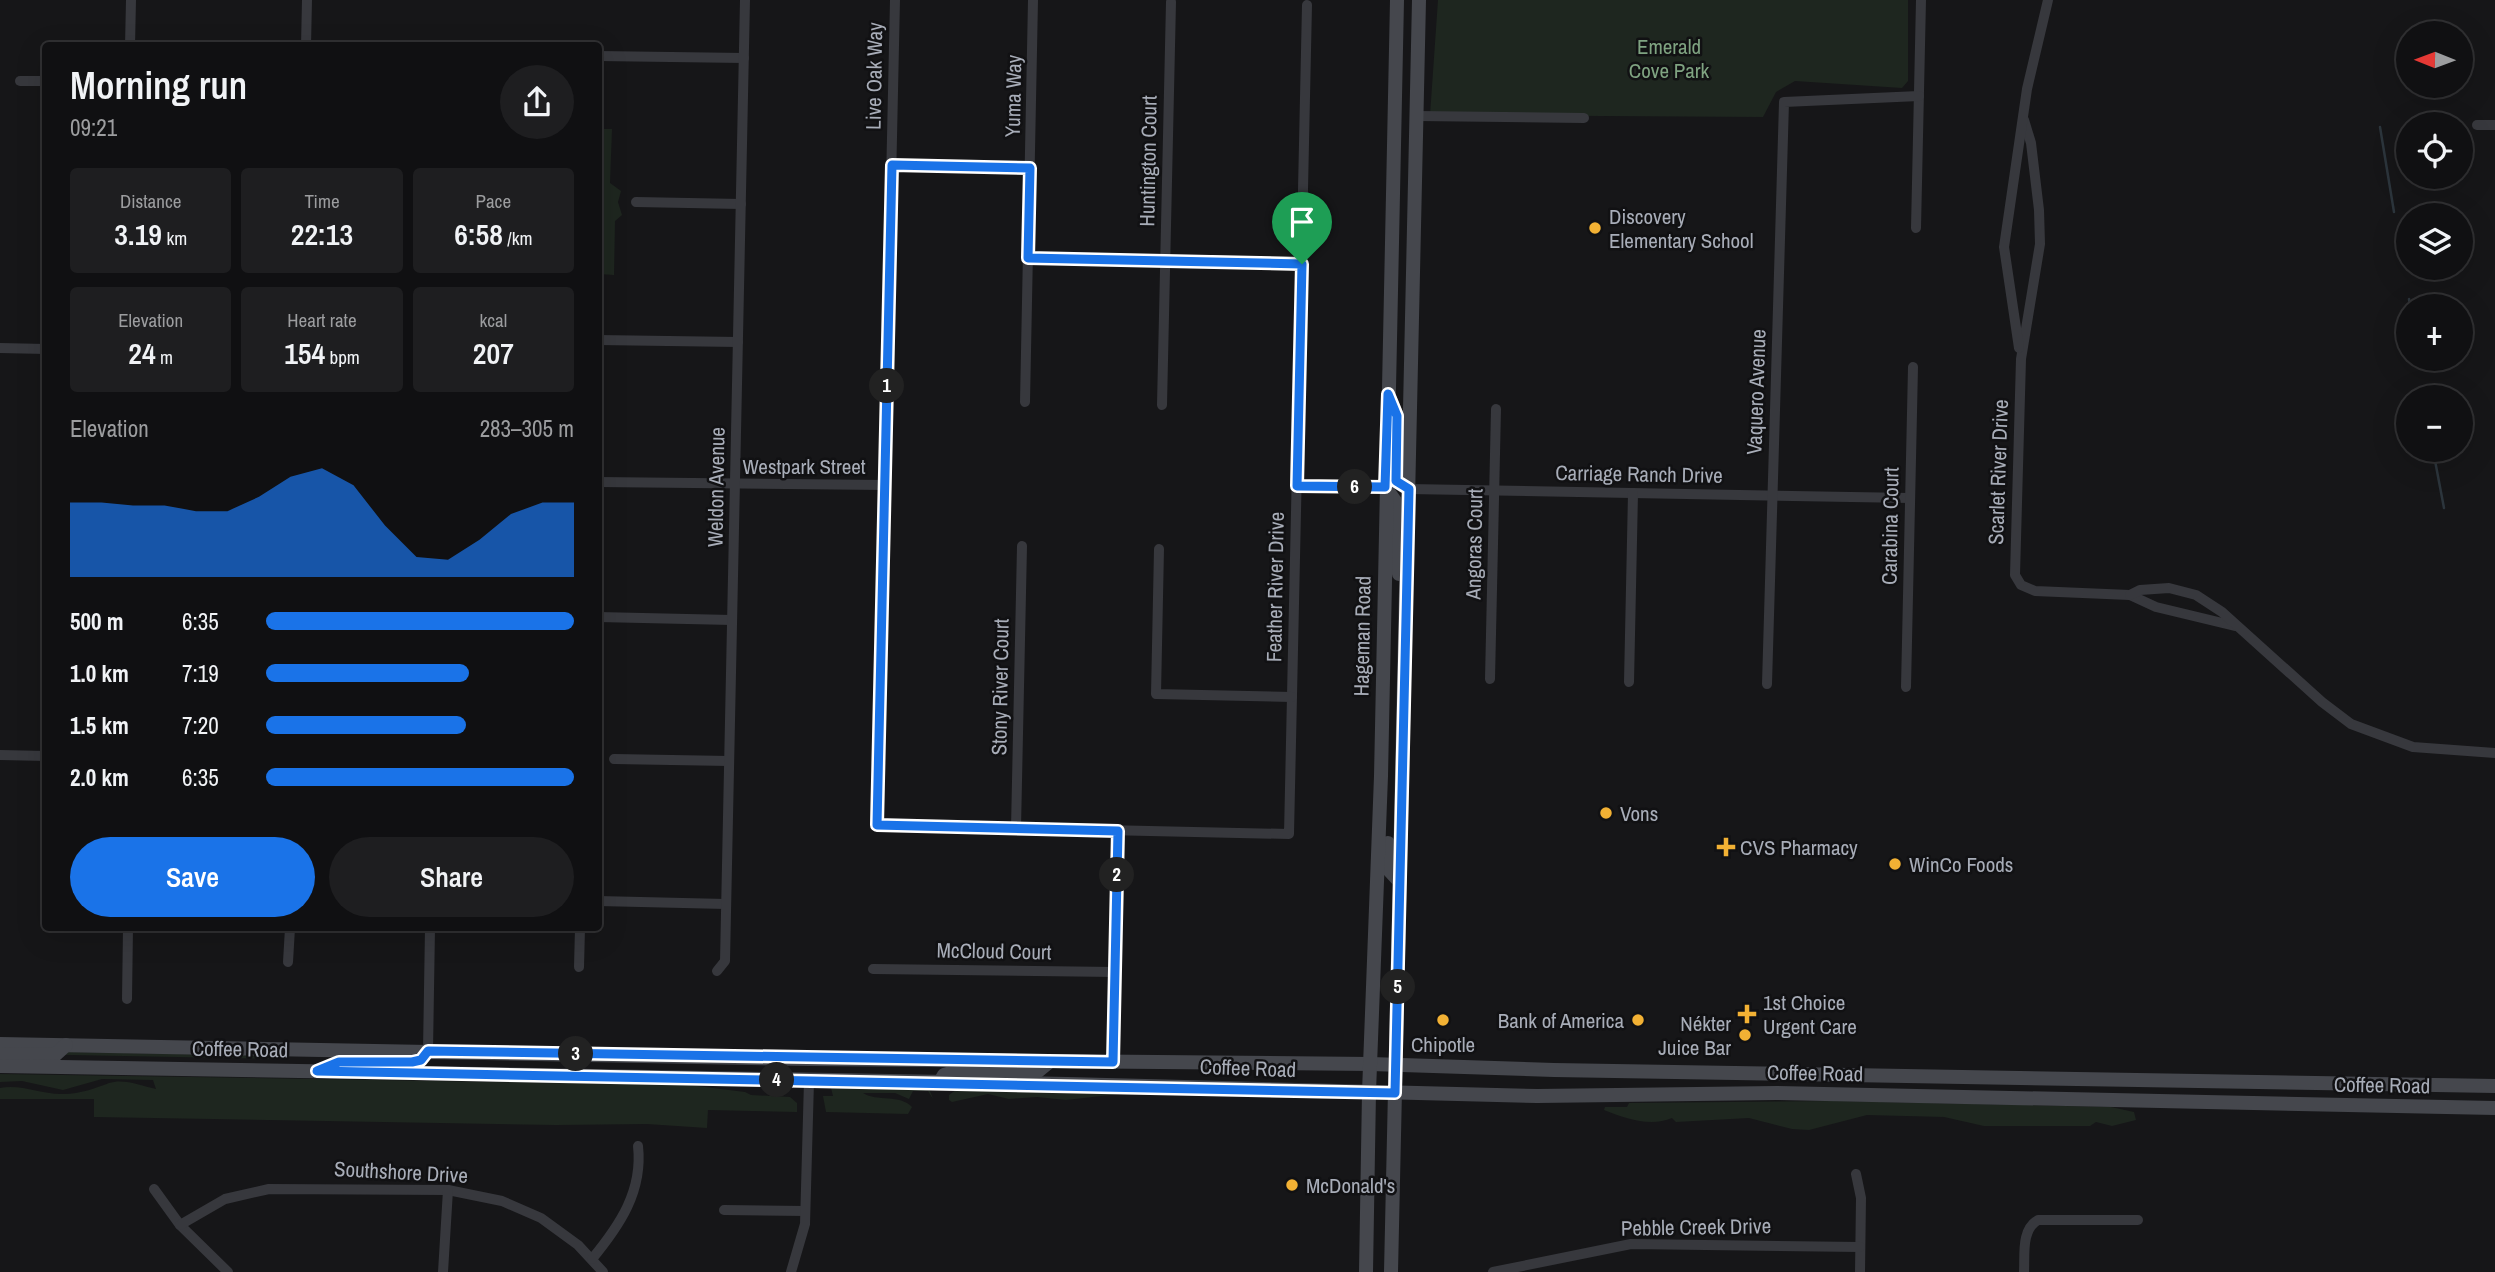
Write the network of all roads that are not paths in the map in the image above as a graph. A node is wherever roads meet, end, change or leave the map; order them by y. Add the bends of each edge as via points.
1 (131, 0) edge
2 (307, 0) edge
3 (746, 0) edge
4 (895, 0) edge
5 (1033, 0) edge
6 (1396, 0) edge
7 (1419, 0) edge
8 (1921, 0) edge
9 (2048, 0) edge
10 (1171, 2) dead end
11 (1307, 5) dead end
12 (130, 42) edge
13 (306, 42) edge
14 (602, 56) edge
15 (744, 58) junction
16 (20, 81) dead end
17 (42, 81) edge
18 (1919, 96) junction
19 (1417, 116) junction
20 (1584, 118) dead end
21 (2024, 120) junction
22 (2477, 125) dead end
23 (2495, 125) edge
24 (892, 165) junction
25 (1030, 168) junction
26 (636, 202) dead end
27 (741, 204) junction
28 (1916, 228) dead end
29 (1028, 258) junction
30 (1165, 261) junction
31 (1302, 264) junction
32 (602, 340) edge
33 (738, 342) junction
34 (0, 348) edge
35 (42, 349) edge
36 (2021, 359) junction
37 (1913, 366) dead end
38 (1388, 394) junction
39 (1025, 402) dead end
40 (1162, 405) dead end
41 (1496, 409) dead end
42 (602, 482) edge
43 (735, 485) junction
44 (884, 485) junction
45 (1297, 486) junction
46 (1385, 487) junction
47 (1409, 489) junction
48 (1494, 491) junction
49 (1633, 493) junction
50 (1772, 495) junction
51 (1910, 498) junction
52 (1022, 546) dead end
53 (1159, 549) dead end
54 (2130, 595) junction
55 (1404, 603) junction
56 (602, 617) edge
57 (732, 620) junction
58 (2235, 626) junction
59 (1490, 680) dead end
60 (1629, 682) dead end
61 (1767, 684) dead end
62 (1906, 687) dead end
63 (1292, 698) junction
64 (2495, 753) edge
65 (0, 755) edge
66 (42, 756) edge
67 (614, 759) dead end
68 (729, 761) junction
69 (1381, 776) junction
70 (1016, 828) junction
71 (1118, 831) junction
72 (1400, 883) junction
73 (602, 901) edge
74 (726, 904) junction
75 (128, 931) edge
76 (290, 931) edge
77 (430, 931) edge
78 (580, 931) edge
79 (288, 962) dead end
80 (579, 967) dead end
81 (873, 969) dead end
82 (717, 971) dead end
83 (1115, 972) junction
84 (127, 999) dead end
85 (0, 1044) edge
86 (66, 1045) junction
87 (428, 1051) junction
88 (0, 1054) edge
89 (1049, 1062) junction
90 (1113, 1062) junction
91 (1371, 1064) junction
92 (1396, 1065) junction
93 (0, 1066) edge
94 (317, 1071) junction
95 (809, 1081) junction
96 (940, 1082) junction
97 (2495, 1086) edge
98 (1369, 1092) junction
99 (1395, 1093) junction
100 (2495, 1108) edge
101 (638, 1146) dead end
102 (1856, 1174) dead end
103 (154, 1189) dead end
104 (448, 1190) junction
105 (724, 1210) dead end
106 (805, 1211) junction
107 (2138, 1220) dead end
108 (180, 1225) junction
109 (1860, 1247) junction
110 (592, 1259) junction
111 (1366, 1265) edge
112 (228, 1272) edge
113 (443, 1272) edge
114 (603, 1272) edge
115 (791, 1272) edge
116 (1376, 1272) edge
117 (1391, 1272) edge
118 (1493, 1272) edge
119 (1860, 1272) edge
120 (2025, 1272) edge

1 - 12 street
2 - 13 street
3 - 15 street, Weldon Avenue
4 - 24 street, Live Oak Way
5 - 25 street, Yuma Way
6 - 38 main road, Hageman Road
7 - 19 main road, Hageman Road
8 - 18 street
9 - 21 street, Scarlet River Drive
10 - 30 street, Huntington Court
11 - 31 street, Feather River Drive
14 - 15 street
15 - 27 street, Weldon Avenue
16 - 17 street
18 - 28 street
18 - 50 street, Vaquero Avenue via 1784,102
19 - 20 street
19 - 47 main road, Hageman Road
21 - 36 street, Scarlet River Drive via 2004,247
21 - 36 street, Scarlet River Drive via 2031,144 2040,244
22 - 23 street
24 - 25 street
24 - 44 street, Live Oak Way
25 - 29 street, Yuma Way
26 - 27 street
27 - 33 street, Weldon Avenue
29 - 30 street
29 - 39 street, Yuma Way
30 - 31 street
30 - 40 street, Huntington Court
31 - 45 street, Feather River Drive
32 - 33 street
33 - 43 street, Weldon Avenue
34 - 35 street
36 - 54 street, Scarlet River Drive via 2015,575 2021,585 2035,591
37 - 51 street, Carabina Court
38 - 46 main road, Hageman Road
38 - 47 main road via 1397,416 1396,481
41 - 48 street, Angoras Court
42 - 43 street, Westpark Street
43 - 44 street, Westpark Street
43 - 57 street, Weldon Avenue
44 - 70 street, Live Oak Way via 877,825
45 - 46 street
45 - 63 street, Feather River Drive
46 - 55 main road via 1395,501 1396,558
46 - 69 main road, Hageman Road
47 - 48 street, Carriage Ranch Drive
47 - 55 main road, Hageman Road
48 - 49 street, Carriage Ranch Drive
48 - 59 street, Angoras Court
49 - 50 street, Carriage Ranch Drive
49 - 60 street
50 - 51 street, Carriage Ranch Drive
50 - 61 street, Vaquero Avenue
51 - 62 street, Carabina Court
52 - 70 street, Stony River Court
53 - 63 street via 1156,694
54 - 58 street via 2156,607
54 - 58 street via 2169,588 2196,595
55 - 72 main road, Hageman Road
56 - 57 street
57 - 68 street, Weldon Avenue
58 - 64 street via 2351,724 2413,747
63 - 71 street, Feather River Drive via 1289,834
65 - 66 street
67 - 68 street
68 - 74 street, Weldon Avenue
69 - 72 main road via 1388,806 1389,870
69 - 91 main road, Hageman Road
70 - 71 street
71 - 83 street
72 - 92 main road, Hageman Road
73 - 74 street
74 - 82 street, Weldon Avenue via 725,961
75 - 84 street
76 - 79 street
77 - 87 street
78 - 80 street
81 - 83 street, McCloud Court
83 - 90 street
85 - 86 main road, Coffee Road
86 - 87 main road, Coffee Road
86 - 88 main road via 55,1055
87 - 89 main road, Coffee Road
87 - 94 street via 412,1062 339,1062
89 - 90 main road, Coffee Road
89 - 96 main road via 1038,1071 954,1072
90 - 91 main road, Coffee Road
91 - 92 main road, Coffee Road
91 - 98 main road, Hageman Road
92 - 97 main road, Coffee Road
92 - 99 main road, Hageman Road
93 - 94 main road, Coffee Road
94 - 95 main road, Coffee Road
95 - 96 main road, Coffee Road
95 - 106 street
96 - 98 main road, Coffee Road
98 - 99 main road, Coffee Road
98 - 111 main road, Hageman Road
99 - 100 main road, Coffee Road via 1830,1094
99 - 117 main road, Hageman Road
101 - 110 street via 638,1183 620,1221
102 - 109 street via 1861,1198
103 - 108 street
104 - 108 street, Southshore Drive via 269,1189 225,1199
104 - 110 street, Southshore Drive via 520,1208 560,1231
104 - 113 street
105 - 106 street
106 - 115 street via 802,1243
107 - 120 street via 2048,1218 2031,1224 2026,1233
108 - 112 street
109 - 118 street, Pebble Creek Drive via 1631,1244
109 - 119 street
110 - 114 street, Southshore Drive
111 - 116 main road

